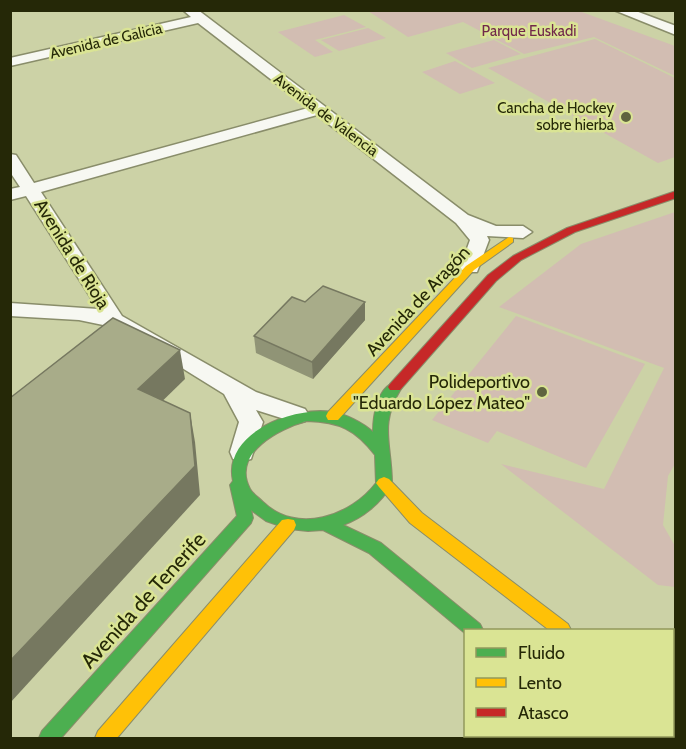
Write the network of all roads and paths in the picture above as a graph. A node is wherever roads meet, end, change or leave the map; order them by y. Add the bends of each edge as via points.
1 (620, 10) edge
2 (195, 15) edge
3 (675, 31) edge
4 (10, 62) edge
5 (319, 110) junction
6 (10, 159) edge
7 (31, 189) junction
8 (675, 194) edge
9 (10, 195) edge
10 (462, 219) junction
11 (528, 230) joint
12 (470, 268) junction
13 (10, 309) edge
14 (113, 320) junction
15 (234, 392) junction
16 (297, 415) junction
17 (333, 416) junction
18 (242, 452) junction
19 (383, 454) junction
20 (238, 481) junction
21 (384, 483) junction
22 (288, 525) junction
23 (329, 526) junction
24 (473, 629) edge
25 (561, 629) edge
26 (49, 738) edge
27 (105, 738) edge

1 - 3 street
2 - 4 street, Avenida de Galicia
2 - 5 street, Avenida de Valencia
5 - 7 street
5 - 10 street, Avenida de Valencia
6 - 7 street, Avenida de Rioja
7 - 9 street
7 - 14 street, Avenida de Rioja
8 - 19 main road via 547,240 492,278 385,398 378,418
10 - 11 street via 494,232
10 - 12 street via 480,240
11 - 12 main road, Avenida de Aragón via 496,247
12 - 17 main road, Avenida de Aragón
13 - 14 street
14 - 15 street
15 - 16 street via 269,409
15 - 18 street via 251,422
16 - 17 main road
16 - 18 main road via 263,428
17 - 19 main road via 364,429
18 - 20 main road
19 - 21 main road
20 - 22 main road via 254,509
20 - 26 main road, Avenida de Tenerife via 245,518
21 - 23 main road via 364,510
21 - 25 main road via 416,518
22 - 23 main road
22 - 27 main road
23 - 24 main road via 375,549

